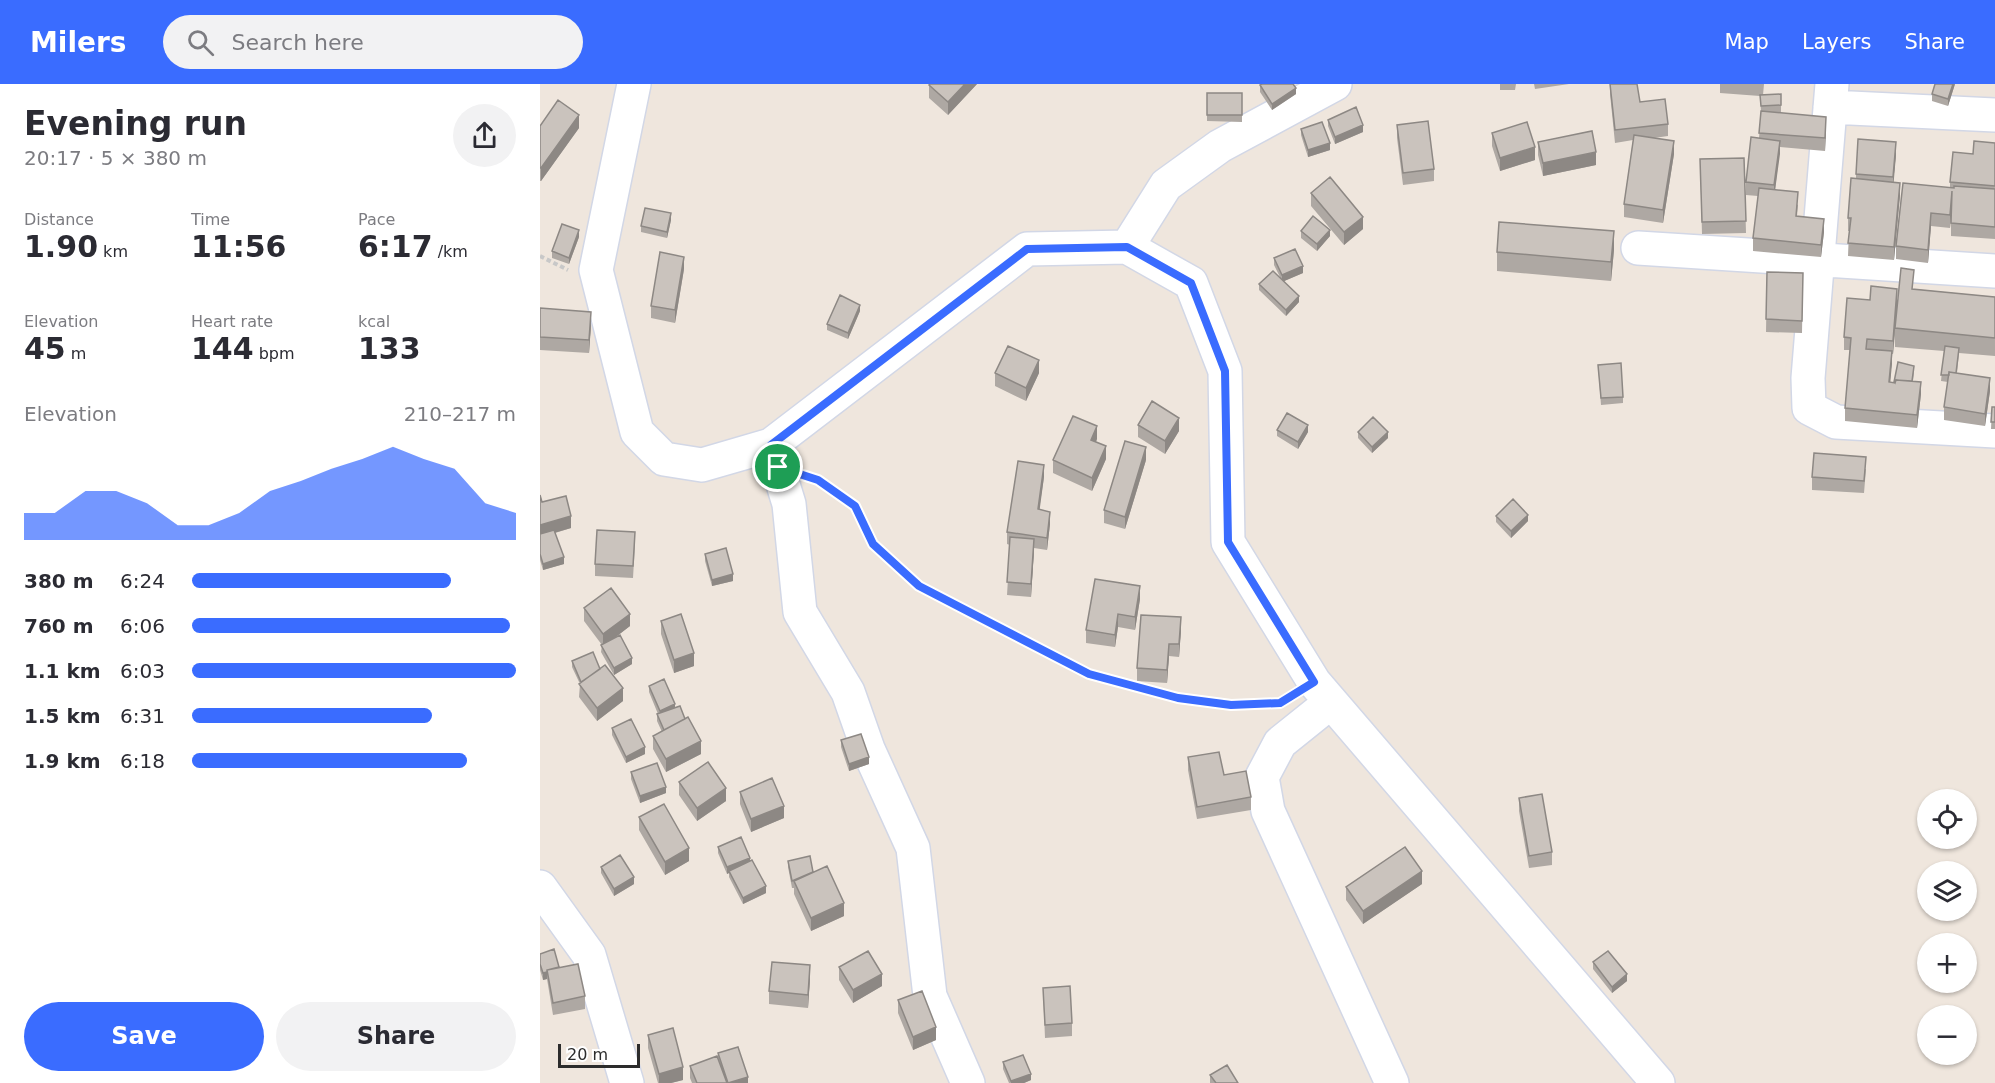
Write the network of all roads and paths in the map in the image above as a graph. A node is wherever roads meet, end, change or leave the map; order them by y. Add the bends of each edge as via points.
1 (634, 84) edge
2 (1335, 84) edge
3 (1831, 95) edge
4 (1995, 116) edge
5 (1127, 247) junction
6 (1638, 248) dead end
7 (1818, 260) junction
8 (1995, 271) edge
9 (1995, 431) edge
10 (774, 456) junction
11 (1323, 692) junction
12 (540, 887) edge
13 (627, 1083) edge
14 (968, 1083) edge
15 (1392, 1083) edge
16 (1658, 1083) edge

1 - 10 street via 596,270 637,432 664,459 702,465
2 - 5 street via 1220,146 1166,184
3 - 4 street
3 - 7 street
5 - 10 street via 1027,249
5 - 11 street via 1191,283 1225,371 1228,542
6 - 7 street
7 - 8 street
7 - 9 street via 1809,408 1836,422
10 - 11 path via 855,506 873,544 919,586 1089,674 1178,698 1231,705 1280,703
10 - 14 street via 789,504 800,612 848,692 868,748 913,848 930,996
11 - 15 street via 1280,743 1262,777 1268,811
11 - 16 street
12 - 13 street via 590,955

